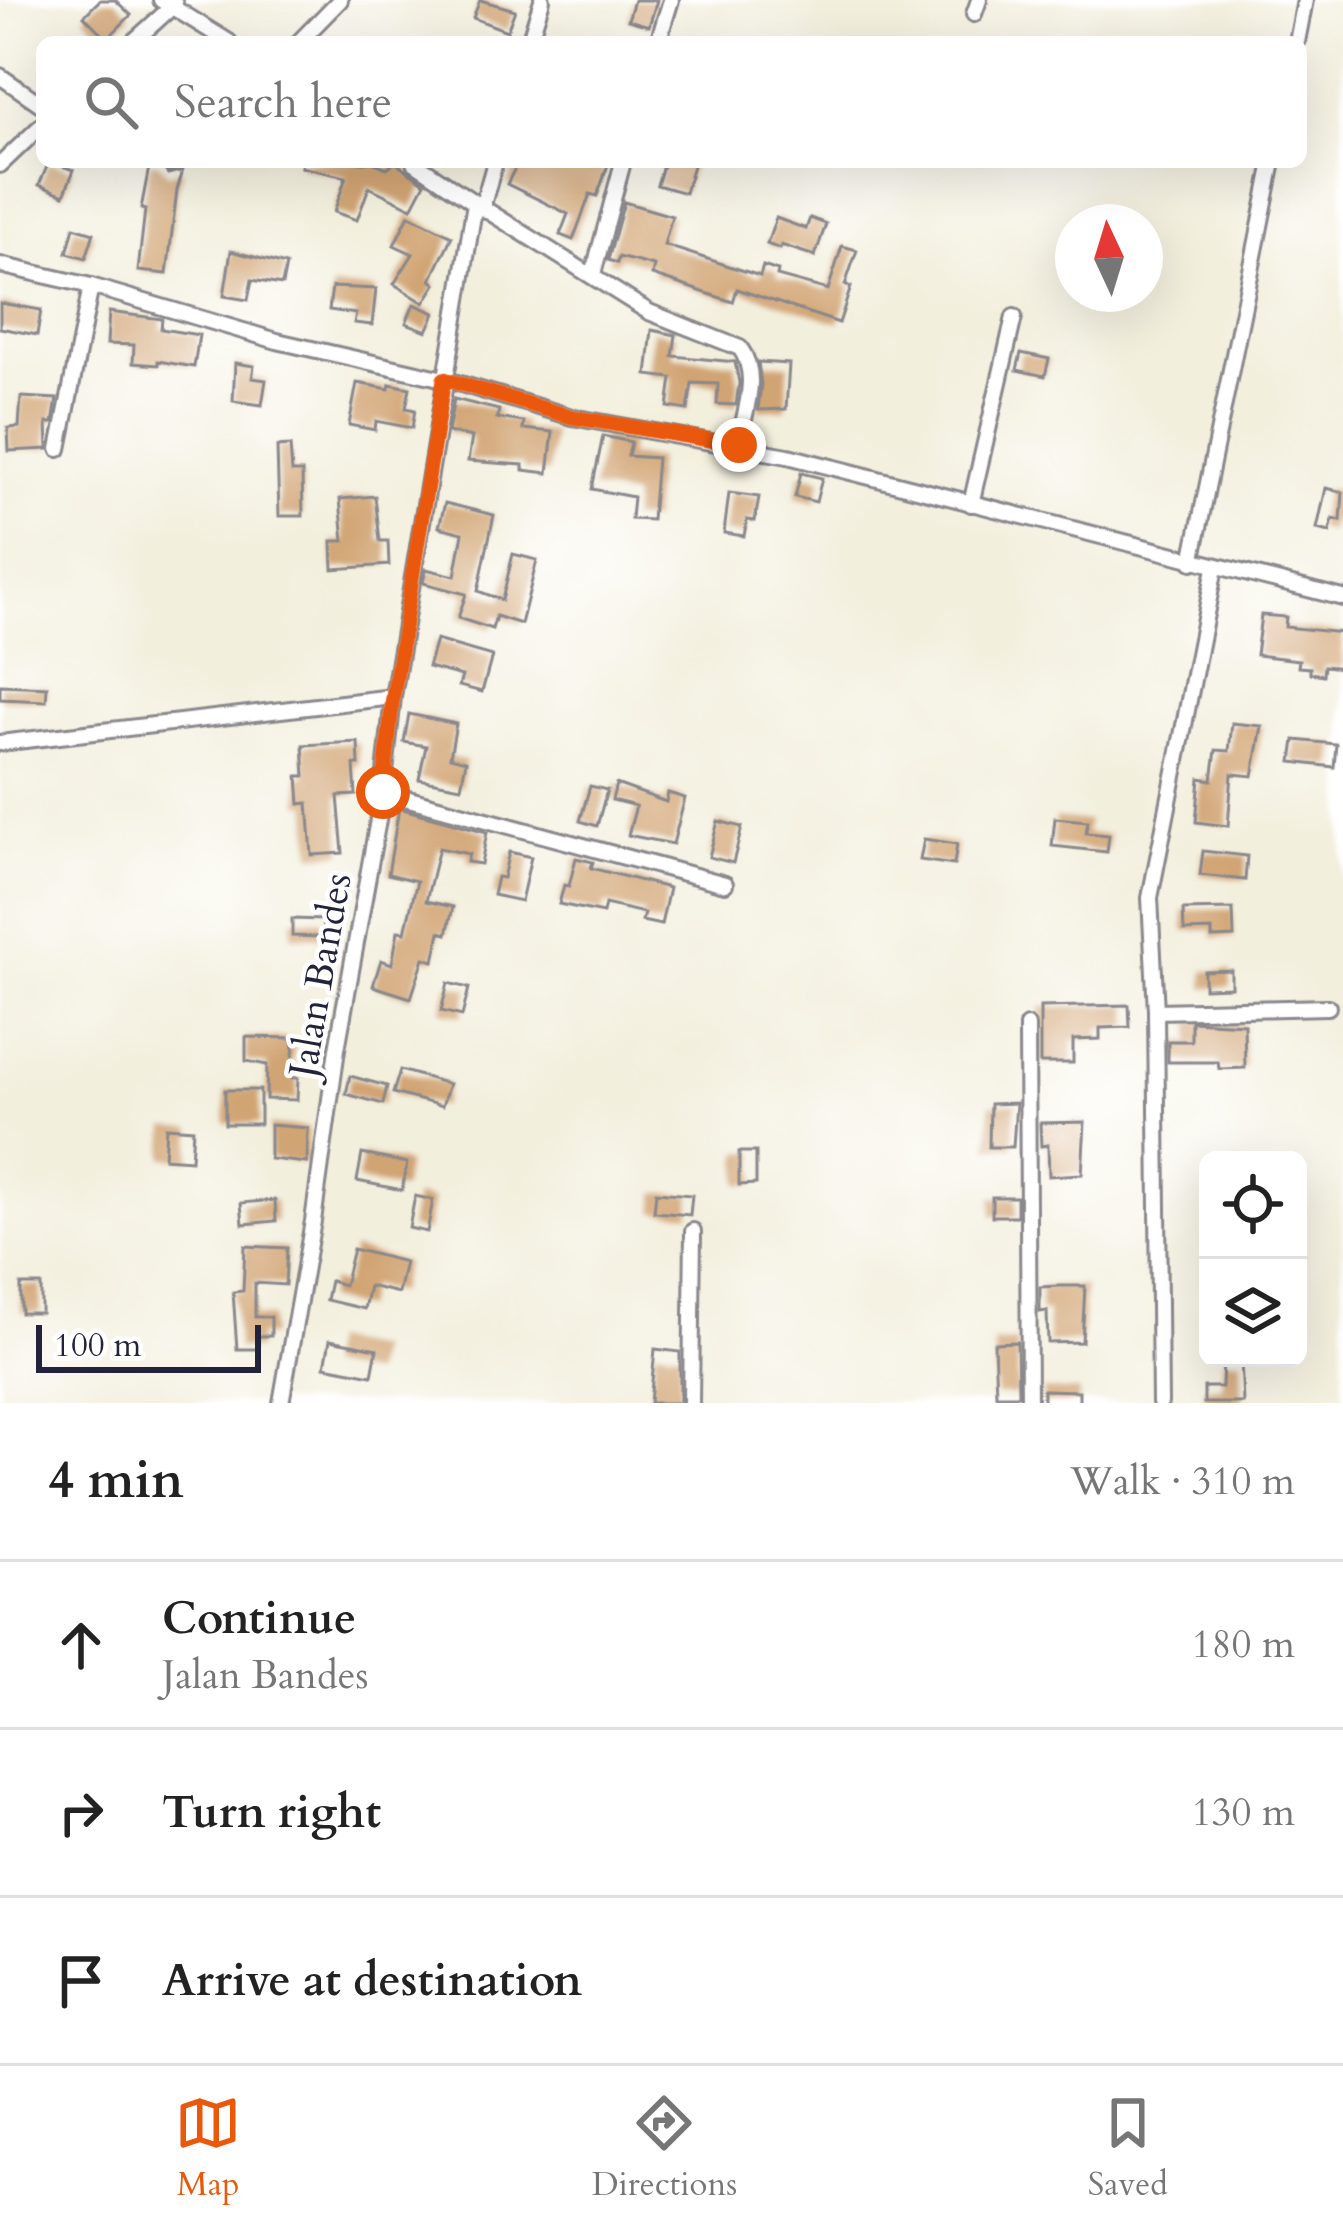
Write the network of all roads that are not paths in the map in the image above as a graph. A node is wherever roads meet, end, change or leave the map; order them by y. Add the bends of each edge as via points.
1 (340, 0) edge
2 (542, 0) edge
3 (671, 0) edge
4 (1305, 0) edge
5 (171, 2) edge
6 (139, 36) edge
7 (221, 36) edge
8 (305, 36) edge
9 (531, 36) edge
10 (660, 36) edge
11 (1298, 36) edge
12 (0, 76) edge
13 (36, 101) edge
14 (36, 130) edge
15 (0, 165) edge
16 (423, 168) edge
17 (493, 168) edge
18 (621, 168) edge
19 (1272, 168) edge
20 (478, 205) junction
21 (0, 265) edge
22 (592, 274) junction
23 (91, 286) junction
24 (1014, 317) dead end
25 (444, 379) junction
26 (739, 445) junction
27 (58, 448) dead end
28 (971, 504) junction
29 (1192, 562) junction
30 (1216, 568) junction
31 (1343, 598) edge
32 (393, 697) junction
33 (0, 743) edge
34 (383, 792) junction
35 (725, 884) dead end
36 (1328, 1007) dead end
37 (1156, 1011) junction
38 (1027, 1026) dead end
39 (693, 1231) dead end
40 (281, 1403) edge
41 (691, 1403) edge
42 (1029, 1403) edge
43 (1160, 1403) edge

1 - 8 street
2 - 9 street
3 - 10 street
4 - 11 street
5 - 6 street
5 - 7 street
12 - 13 street
14 - 15 street
16 - 20 street
17 - 20 street, Jalan Bandes
18 - 22 street
19 - 29 street
20 - 22 street
20 - 25 street, Jalan Bandes
21 - 23 street
22 - 26 street via 649,312 744,352 751,386
23 - 25 street
23 - 27 street
24 - 28 street
25 - 26 street via 572,417
25 - 32 street, Jalan Bandes
26 - 28 street
28 - 29 street
29 - 30 street
30 - 31 street
30 - 37 street via 1150,898
32 - 33 street
32 - 34 street, Jalan Bandes
34 - 35 street
34 - 40 street, Jalan Bandes
36 - 37 street
37 - 43 street
38 - 42 street
39 - 41 street

